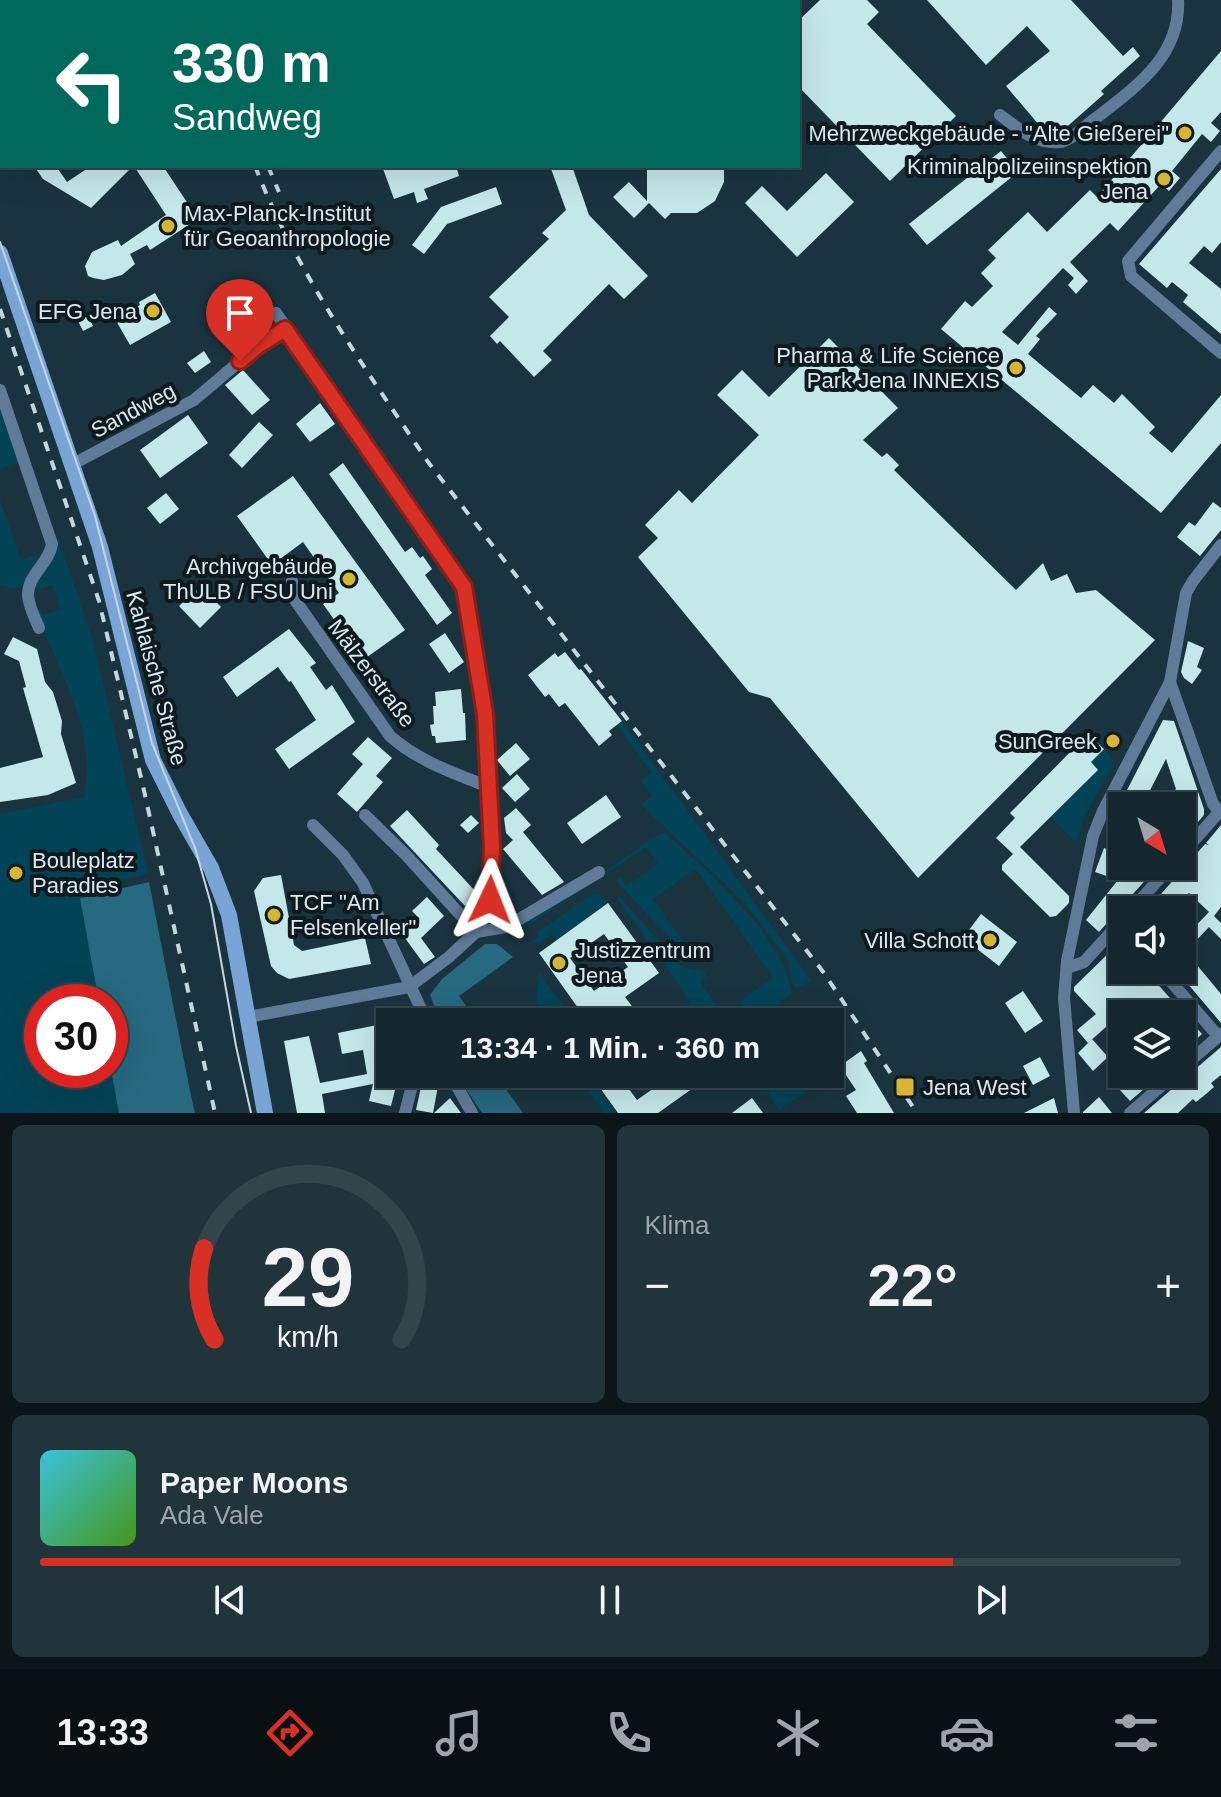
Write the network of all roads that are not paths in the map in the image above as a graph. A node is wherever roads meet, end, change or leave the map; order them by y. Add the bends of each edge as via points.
1 (1178, 0) edge
2 (1000, 115) dead end
3 (1221, 151) edge
4 (0, 253) edge
5 (276, 313) dead end
6 (285, 329) junction
7 (1221, 353) edge
8 (0, 390) edge
9 (73, 464) junction
10 (1221, 545) edge
11 (292, 581) dead end
12 (39, 628) dead end
13 (1170, 682) junction
14 (489, 787) junction
15 (1221, 812) edge
16 (365, 815) dead end
17 (313, 825) dead end
18 (1196, 839) edge
19 (599, 872) dead end
20 (1158, 880) edge
21 (1144, 896) edge
22 (476, 932) junction
23 (1108, 935) edge
24 (1067, 968) junction
25 (1174, 984) edge
26 (409, 987) junction
27 (416, 1008) edge
28 (420, 1008) edge
29 (248, 1017) junction
30 (1220, 1035) edge
31 (1196, 1056) edge
32 (411, 1088) edge
33 (458, 1088) edge
34 (1159, 1088) edge
35 (265, 1113) edge
36 (405, 1113) edge
37 (472, 1113) edge
38 (1074, 1113) edge
39 (1130, 1113) edge

1 - 2 street via 1174,33 1159,63 1064,142 1041,142
3 - 7 street via 1128,261 1131,276
4 - 9 main road, Kahlaische Straße
5 - 6 street
6 - 9 street, Sandweg via 194,400
6 - 14 street via 464,587 485,714
8 - 12 street via 52,544 50,556 30,583 28,596
9 - 29 main road, Kahlaische Straße via 100,547 153,760 211,868 229,915
10 - 13 street via 1186,593
11 - 14 street, Mälzerstraße via 295,600 390,736 431,763
13 - 15 street via 1213,804
13 - 24 street via 1093,836
14 - 22 street via 490,900
15 - 18 street
16 - 22 street
17 - 26 street via 363,883
19 - 22 street via 506,927
20 - 21 street
22 - 26 street
23 - 24 street via 1084,962
24 - 38 street via 1064,1024
25 - 30 street
26 - 27 street
26 - 28 street
26 - 29 street
29 - 35 main road, Kahlaische Straße
30 - 31 street
32 - 36 street
33 - 37 street
34 - 39 street

